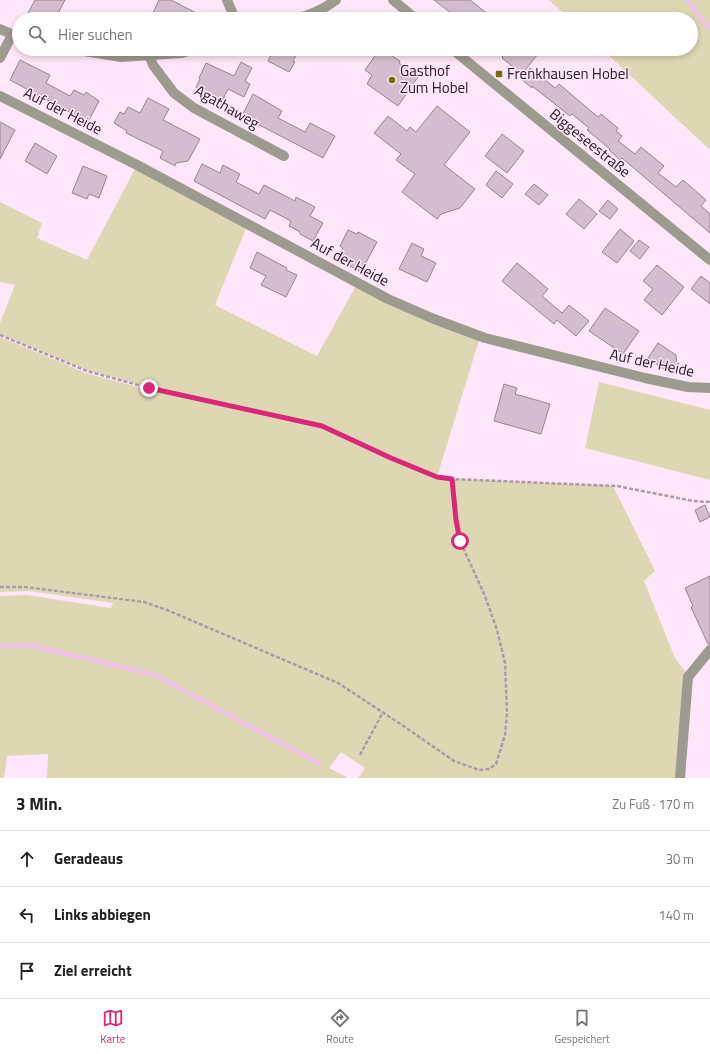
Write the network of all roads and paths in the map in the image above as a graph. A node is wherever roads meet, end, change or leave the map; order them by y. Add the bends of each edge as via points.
1 (227, 0) edge
2 (336, 0) edge
3 (393, 0) edge
4 (232, 12) edge
5 (315, 12) edge
6 (408, 12) edge
7 (0, 29) edge
8 (12, 34) edge
9 (12, 42) edge
10 (115, 56) edge
11 (135, 56) edge
12 (149, 56) edge
13 (461, 56) edge
14 (0, 58) edge
15 (0, 96) edge
16 (284, 156) dead end
17 (710, 260) edge
18 (0, 335) edge
19 (710, 388) edge
20 (452, 479) junction
21 (710, 502) edge
22 (0, 587) edge
23 (710, 650) edge
24 (383, 712) junction
25 (360, 755) dead end
26 (680, 778) edge

1 - 4 street
2 - 5 street
3 - 6 street
7 - 8 street
9 - 14 street
10 - 11 street
12 - 16 street, Agathaweg via 174,93 194,108
13 - 17 street, Biggeseestraße
15 - 19 street, Auf der Heide via 137,165 388,299 434,319 484,338 645,378 688,387
18 - 20 path via 87,371 149,388 322,426 437,477
20 - 21 path via 617,486
20 - 24 path via 460,541 485,596 505,663 507,713 505,735 496,764 489,769 479,770 454,761
22 - 24 path via 25,587 144,602 338,684
23 - 26 street via 688,677
24 - 25 path

